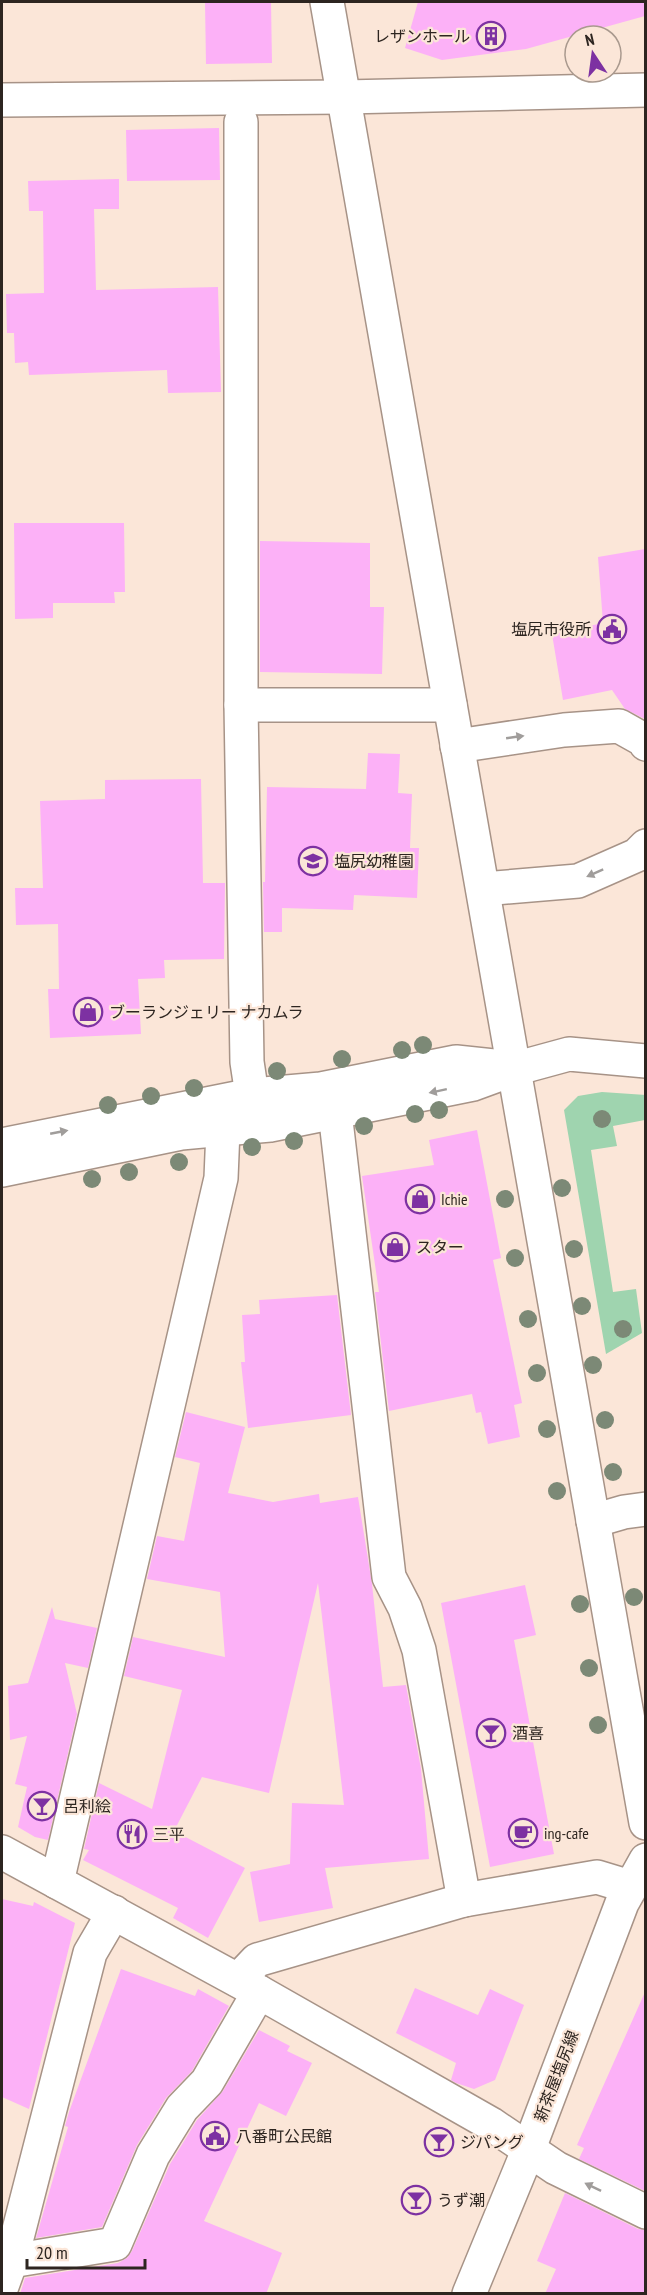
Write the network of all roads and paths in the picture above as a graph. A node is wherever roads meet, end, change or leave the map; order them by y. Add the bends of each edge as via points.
1 (327, 2) edge
2 (645, 90) edge
3 (345, 97) junction
4 (2, 100) edge
5 (241, 122) dead end
6 (241, 705) junction
7 (450, 705) junction
8 (645, 744) edge
9 (457, 746) junction
10 (645, 846) edge
11 (483, 889) junction
12 (645, 1061) edge
13 (514, 1068) junction
14 (252, 1095) junction
15 (335, 1112) junction
16 (223, 1130) junction
17 (2, 1145) edge
18 (2, 1170) edge
19 (645, 1509) edge
20 (593, 1521) junction
21 (645, 1823) edge
22 (2, 1852) edge
23 (638, 1874) edge
24 (57, 1882) junction
25 (464, 1900) junction
26 (114, 1912) junction
27 (249, 1986) junction
28 (528, 2151) junction
29 (645, 2212) edge
30 (6, 2273) edge
31 (469, 2294) edge

1 - 3 street
2 - 3 street
3 - 4 street
3 - 7 street
5 - 6 street
6 - 7 street
6 - 14 street via 248,1062
7 - 9 street
9 -> 8 street via 619,726
9 - 11 street
10 -> 11 street via 637,855 578,881
11 - 13 street
12 - 13 street via 569,1054
13 - 14 street via 456,1062 321,1089
13 -> 15 street via 473,1084
13 - 20 street
17 -> 14 street
15 - 16 street
15 - 25 street via 389,1578 405,1608 419,1650
16 - 18 street via 181,1133
16 - 24 street via 221,1178
19 - 20 street
20 - 21 street
22 - 24 street
23 - 25 street via 597,1877
23 - 28 street, 新茶屋塩尻線 via 618,1914
24 - 26 street
25 - 27 street via 257,1960
26 - 27 street
26 - 30 street via 90,1953
27 - 28 street via 490,2124
27 - 30 street via 207,2082 182,2108 153,2155 115,2244
29 -> 28 street
28 - 31 street, 新茶屋塩尻線

